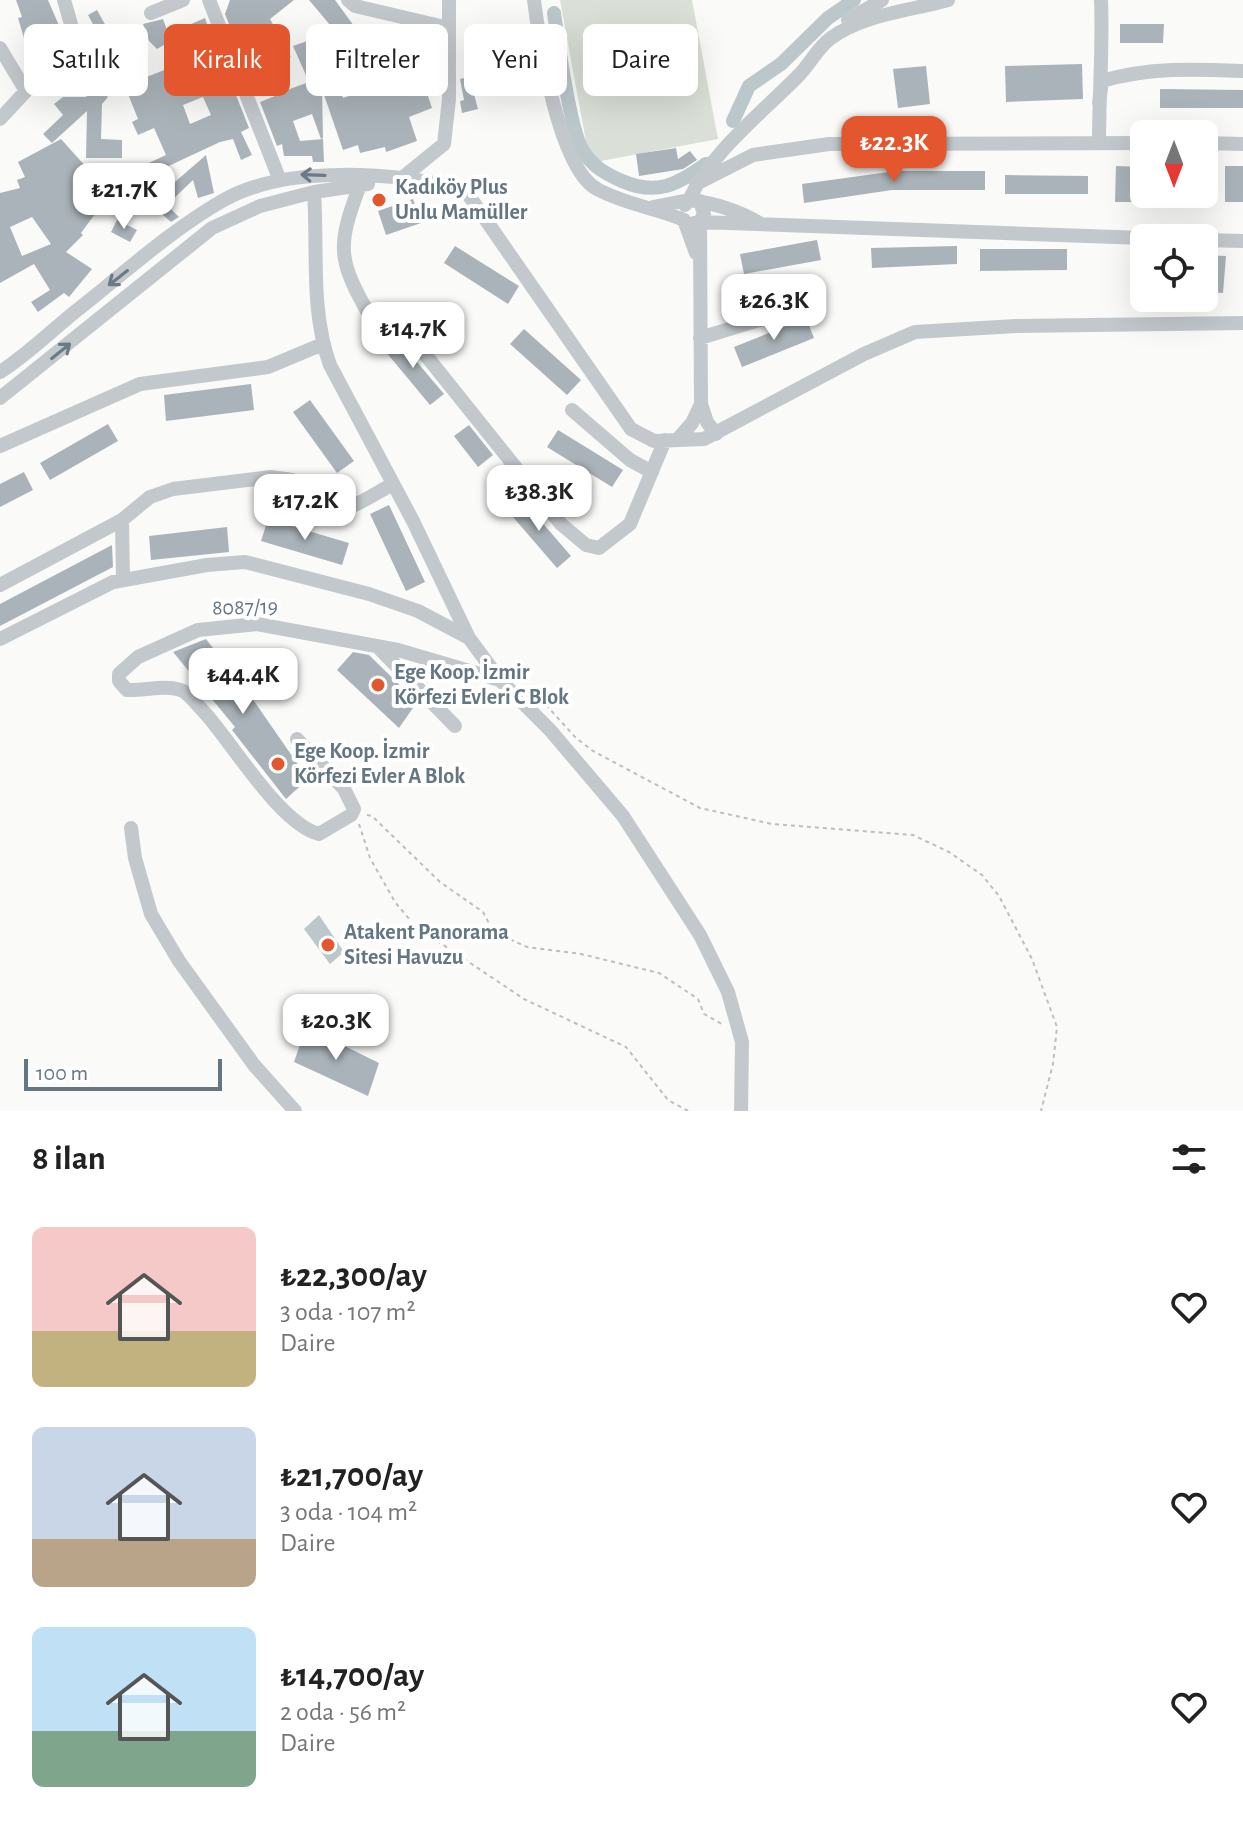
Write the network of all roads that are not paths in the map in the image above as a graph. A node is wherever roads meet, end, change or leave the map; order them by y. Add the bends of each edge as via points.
1 (64, 0) edge
2 (183, 0) edge
3 (209, 0) edge
4 (348, 0) edge
5 (449, 0) edge
6 (534, 0) edge
7 (882, 0) edge
8 (948, 0) edge
9 (1101, 0) edge
10 (151, 13) dead end
11 (71, 24) edge
12 (449, 28) junction
13 (839, 33) junction
14 (0, 48) edge
15 (1243, 71) edge
16 (1099, 103) junction
17 (0, 119) edge
18 (1099, 142) junction
19 (1130, 143) edge
20 (1218, 143) edge
21 (1243, 144) edge
22 (279, 178) junction
23 (404, 179) junction
24 (696, 184) junction
25 (360, 185) junction
26 (314, 192) junction
27 (694, 201) junction
28 (653, 207) junction
29 (684, 220) junction
30 (700, 222) junction
31 (761, 224) junction
32 (1130, 237) edge
33 (1218, 240) edge
34 (1243, 241) edge
35 (698, 260) junction
36 (808, 305) dead end
37 (1243, 323) edge
38 (700, 338) junction
39 (323, 344) junction
40 (0, 372) edge
41 (0, 398) edge
42 (701, 404) junction
43 (572, 410) dead end
44 (716, 434) junction
45 (671, 440) junction
46 (0, 446) edge
47 (652, 472) junction
48 (391, 485) junction
49 (122, 520) junction
50 (123, 580) junction
51 (0, 585) edge
52 (469, 638) junction
53 (0, 639) edge
54 (376, 645) junction
55 (500, 680) junction
56 (455, 726) dead end
57 (297, 739) dead end
58 (131, 828) dead end
59 (295, 1111) edge
60 (741, 1111) edge

1 - 11 street
2 - 10 street
3 - 22 street
4 - 12 street
5 - 12 street
6 - 28 street via 560,126 577,169 594,188
7 - 13 street via 850,18
8 - 13 street via 864,21
9 - 16 street
12 - 23 street via 444,144
13 - 24 street
14 - 17 street via 26,91
15 - 16 street via 1174,68 1128,73 1102,81
16 - 18 street
18 - 19 street
18 - 24 street via 787,148 753,155
20 - 21 street
23 -> 22 street
22 -> 40 street via 223,200
23 - 25 street
23 - 45 street via 465,190 631,429 654,441
24 - 27 street
25 - 26 street
25 - 47 street via 342,244 352,284 371,318 404,328 561,524 586,545 599,548 610,543 630,524
26 - 39 street
41 -> 26 street via 212,228 260,206
27 - 28 street
27 - 29 street via 679,210
27 - 30 street via 704,214
27 - 31 street via 741,212
28 - 29 street
29 - 30 street
29 - 35 street
30 - 31 street
30 - 35 street
31 - 32 street
33 - 34 street
35 - 38 street
36 - 38 street
37 - 44 street via 915,332
38 - 42 street
39 - 46 street via 268,367 140,384
39 - 48 street
42 - 44 street
42 - 45 street via 692,423
43 - 47 street
44 - 45 street
45 - 47 street
48 - 49 street via 330,512 292,480 271,477 173,489 150,497
48 - 52 street
49 - 50 street
49 - 51 street
50 - 52 street via 245,562 369,594 418,611
50 - 53 street
52 - 55 street
54 - 55 street, 8087/19
54 - 56 street
54 - 57 street, 8087/19 via 257,624 198,630 138,657 119,674 127,690 185,692 266,792 309,832 319,834 354,809 344,789
55 - 60 street via 623,816 700,935 728,992 742,1042
58 - 59 street via 151,914 254,1065

